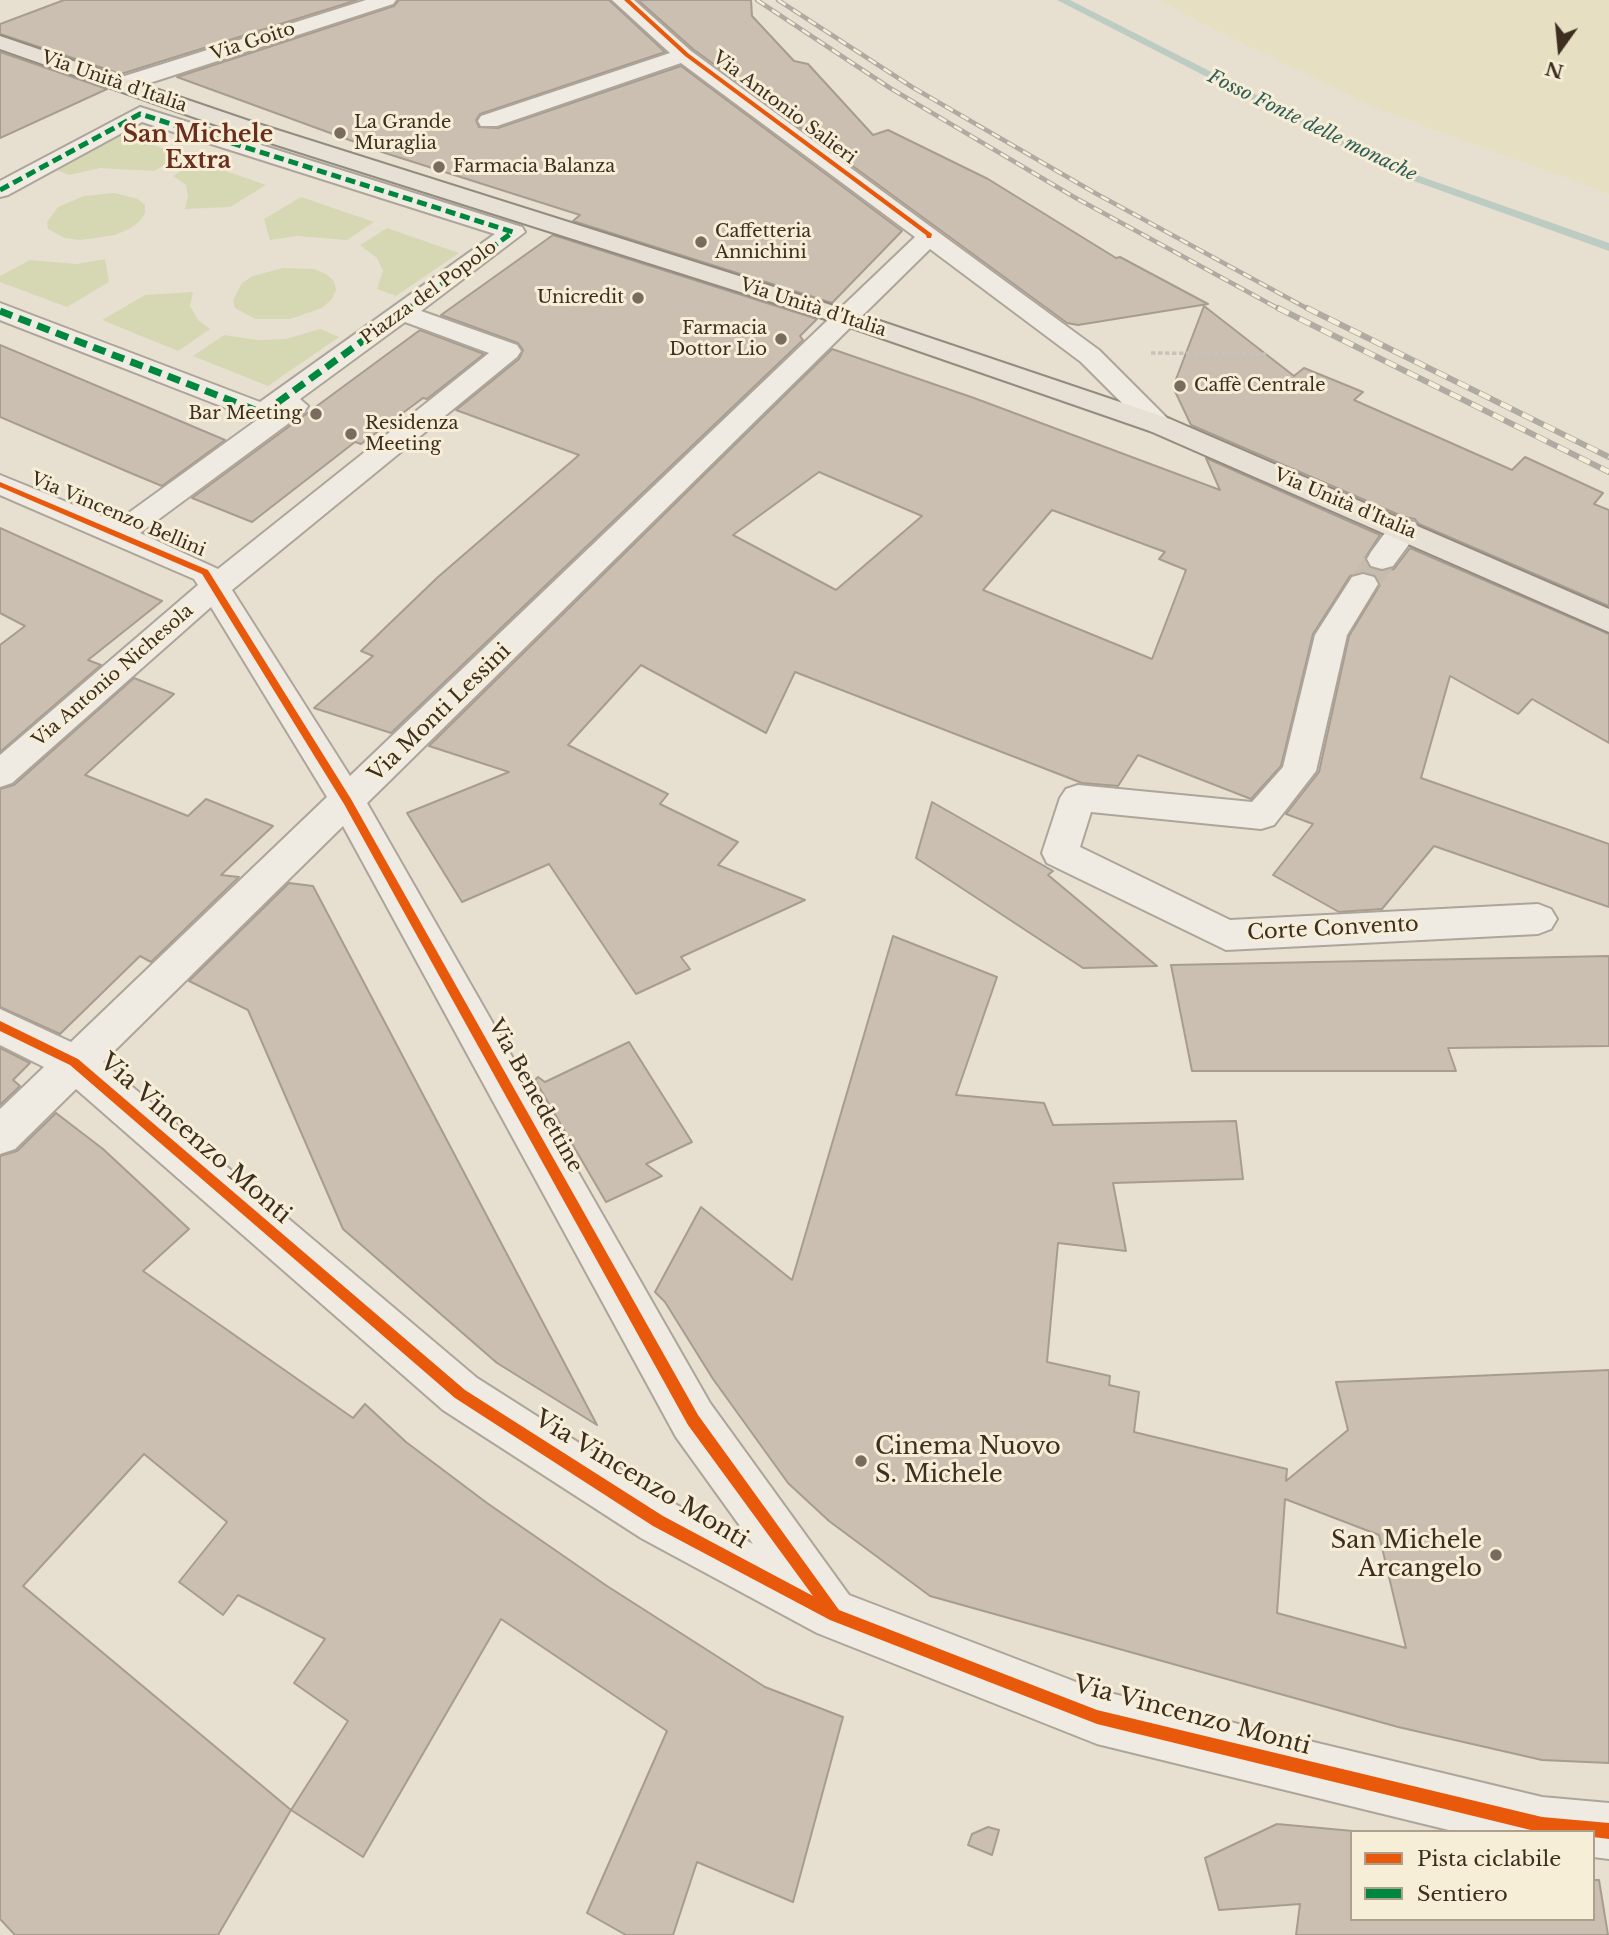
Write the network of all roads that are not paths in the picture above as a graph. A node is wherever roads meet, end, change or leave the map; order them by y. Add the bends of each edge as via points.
1 (386, 0) edge
2 (622, 0) edge
3 (0, 42) edge
4 (684, 55) junction
5 (120, 85) junction
6 (160, 99) junction
7 (489, 121) dead end
8 (0, 183) edge
9 (0, 190) edge
10 (541, 222) junction
11 (929, 237) junction
12 (0, 311) edge
13 (415, 317) junction
14 (847, 318) junction
15 (1160, 425) junction
16 (0, 484) edge
17 (1404, 529) junction
18 (118, 534) junction
19 (215, 587) junction
20 (1609, 621) edge
21 (0, 774) edge
22 (348, 802) junction
23 (1538, 919) dead end
24 (0, 1026) edge
25 (74, 1062) junction
26 (0, 1136) edge
27 (835, 1615) junction
28 (1590, 1830) edge

1 - 5 street, Via Goito
2 - 4 street, Via Antonio Salieri
3 - 5 main road, Via Unità d'Italia
4 - 7 street
4 - 11 street, Via Antonio Salieri
5 - 6 main road, Via Unità d'Italia
6 - 8 street
6 - 10 main road, Via Unità d'Italia
9 - 12 street, Piazza del Popolo via 140,114 513,232 263,413
10 - 13 street, Piazza del Popolo
10 - 14 main road, Via Unità d'Italia
11 - 14 street, Via Monti Lessini
11 - 15 street, Via Antonio Salieri via 1090,356
13 - 18 street, Piazza del Popolo
13 - 19 street, Via Antonio Nichesola via 508,351
14 - 15 main road, Via Unità d'Italia
14 - 22 street, Via Monti Lessini
15 - 17 main road, Via Unità d'Italia
16 - 18 street, Via Vincenzo Bellini
17 - 20 main road, Via Unità d'Italia
17 - 23 street, Corte Convento via 1331,635 1299,771 1261,816 1078,798 1060,853 1226,935
18 - 19 street, Via Vincenzo Bellini via 205,572
19 - 21 street, Via Antonio Nichesola
19 - 22 street, Via Benedettine
22 - 25 street, Via Monti Lessini
22 - 27 street, Via Benedettine via 694,1420
24 - 25 street, Via Vincenzo Monti
25 - 26 street, Via Monti Lessini
25 - 27 street, Via Vincenzo Monti via 460,1394 658,1521
27 - 28 street, Via Vincenzo Monti via 1097,1717 1542,1825

